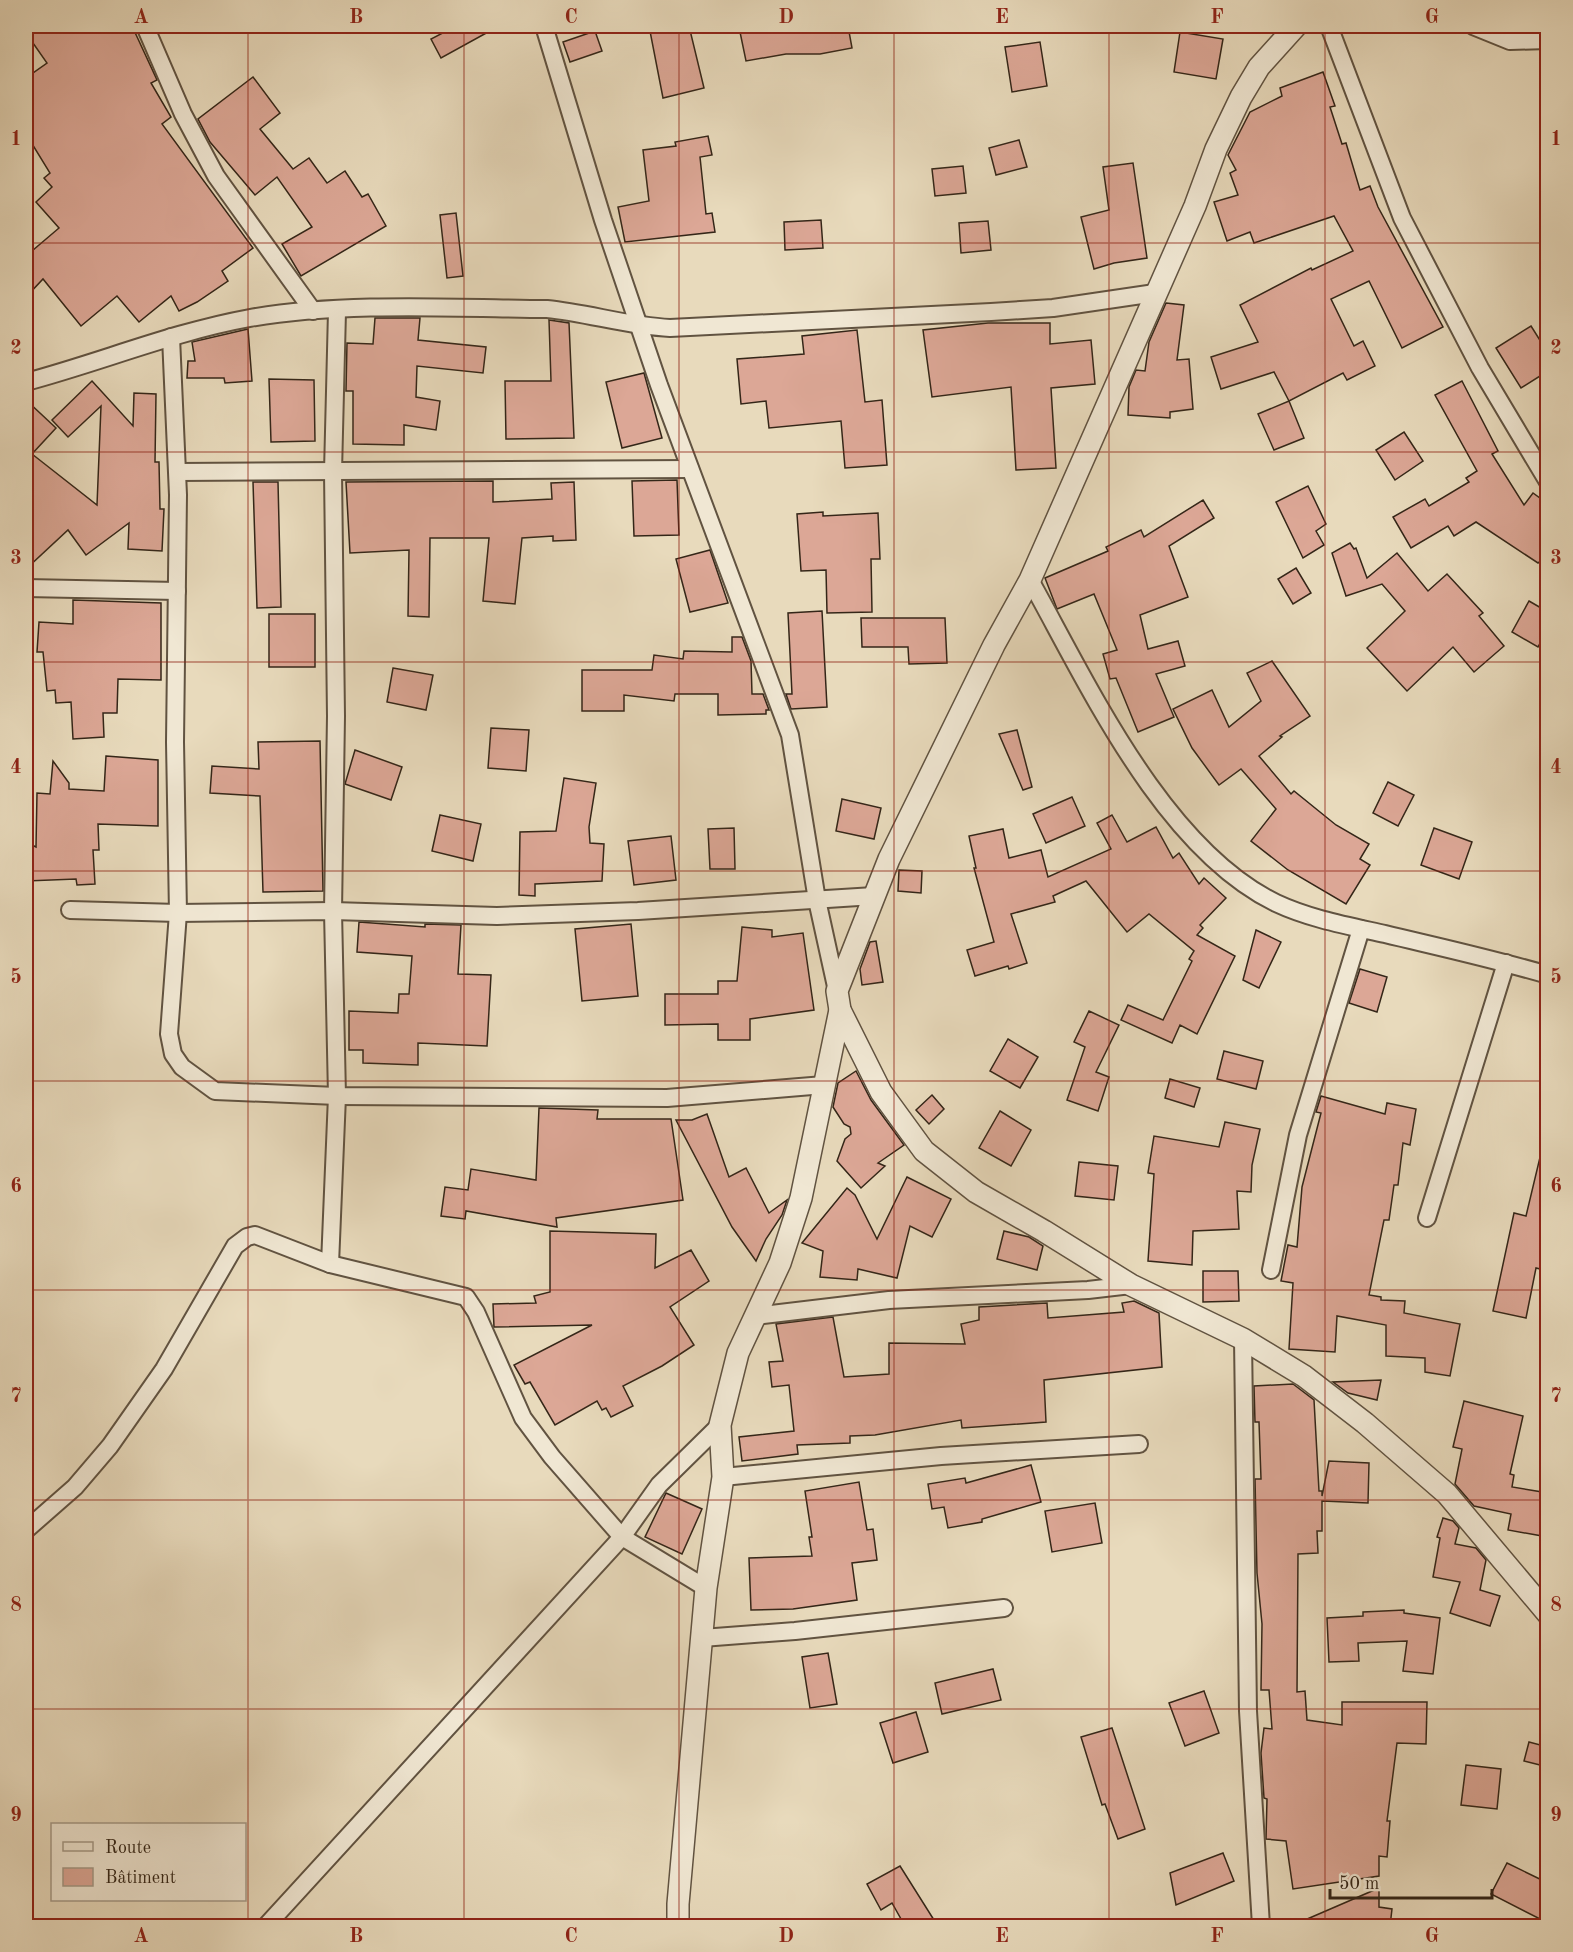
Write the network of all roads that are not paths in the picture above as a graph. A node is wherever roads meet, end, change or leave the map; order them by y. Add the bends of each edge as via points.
1 (145, 26) edge
2 (544, 26) edge
3 (1296, 26) edge
4 (1329, 26) edge
5 (1473, 26) edge
6 (1548, 40) edge
7 (1155, 293) junction
8 (337, 310) junction
9 (313, 311) junction
10 (640, 327) junction
11 (171, 337) junction
12 (26, 382) edge
13 (690, 469) junction
14 (178, 472) junction
15 (333, 472) junction
16 (1548, 482) edge
17 (1030, 580) junction
18 (26, 588) edge
19 (177, 591) junction
20 (874, 896) junction
21 (817, 900) junction
22 (70, 910) dead end
23 (333, 911) junction
24 (178, 913) junction
25 (1361, 929) junction
26 (1506, 963) junction
27 (1548, 975) edge
28 (839, 1000) junction
29 (824, 1085) junction
30 (337, 1096) junction
31 (1428, 1218) dead end
32 (330, 1264) junction
33 (1271, 1270) dead end
34 (1131, 1285) junction
35 (755, 1316) junction
36 (1243, 1339) junction
37 (720, 1425) junction
38 (1139, 1444) dead end
39 (723, 1477) junction
40 (26, 1530) edge
41 (622, 1537) junction
42 (706, 1588) junction
43 (1004, 1608) dead end
44 (1548, 1614) edge
45 (702, 1638) junction
46 (266, 1926) edge
47 (678, 1926) edge
48 (1262, 1926) edge

1 - 9 street via 183,114 216,176
2 - 10 street
3 - 7 street via 1259,66 1241,97
4 - 16 street via 1402,218 1480,368
5 - 6 street via 1510,41
7 - 10 street via 1053,308 778,324
7 - 17 street
8 - 9 street
8 - 10 street via 547,309
8 - 15 street
9 - 11 street via 253,317
10 - 13 street
11 - 12 street
11 - 14 street
13 - 15 street
13 - 21 street via 790,735
14 - 15 street
14 - 19 street
15 - 23 street
17 - 20 street via 988,656
17 - 25 street via 1115,732 1189,834 1234,877 1276,903
18 - 19 street
19 - 24 street
20 - 21 street
20 - 28 street
21 - 23 street via 497,916
21 - 28 street
22 - 24 street
23 - 24 street
23 - 30 street
24 - 30 street via 169,1034 173,1054 182,1066 215,1091
25 - 26 street
25 - 33 street via 1298,1135
26 - 27 street
26 - 31 street
28 - 29 street
28 - 34 street via 881,1092 924,1151 976,1192
29 - 30 street via 667,1098
29 - 35 street via 801,1197 780,1263
30 - 32 street
32 - 40 street via 255,1235 240,1241 164,1369 110,1446 75,1487
32 - 41 street via 466,1297 523,1418
34 - 35 street via 889,1300
34 - 36 street
35 - 37 street via 738,1353
36 - 44 street via 1304,1376 1447,1494
36 - 48 street via 1248,1711
37 - 39 street
37 - 41 street via 659,1485
38 - 39 street via 941,1456
39 - 42 street
41 - 42 street
41 - 46 street
42 - 45 street
43 - 45 street via 795,1632
45 - 47 street

